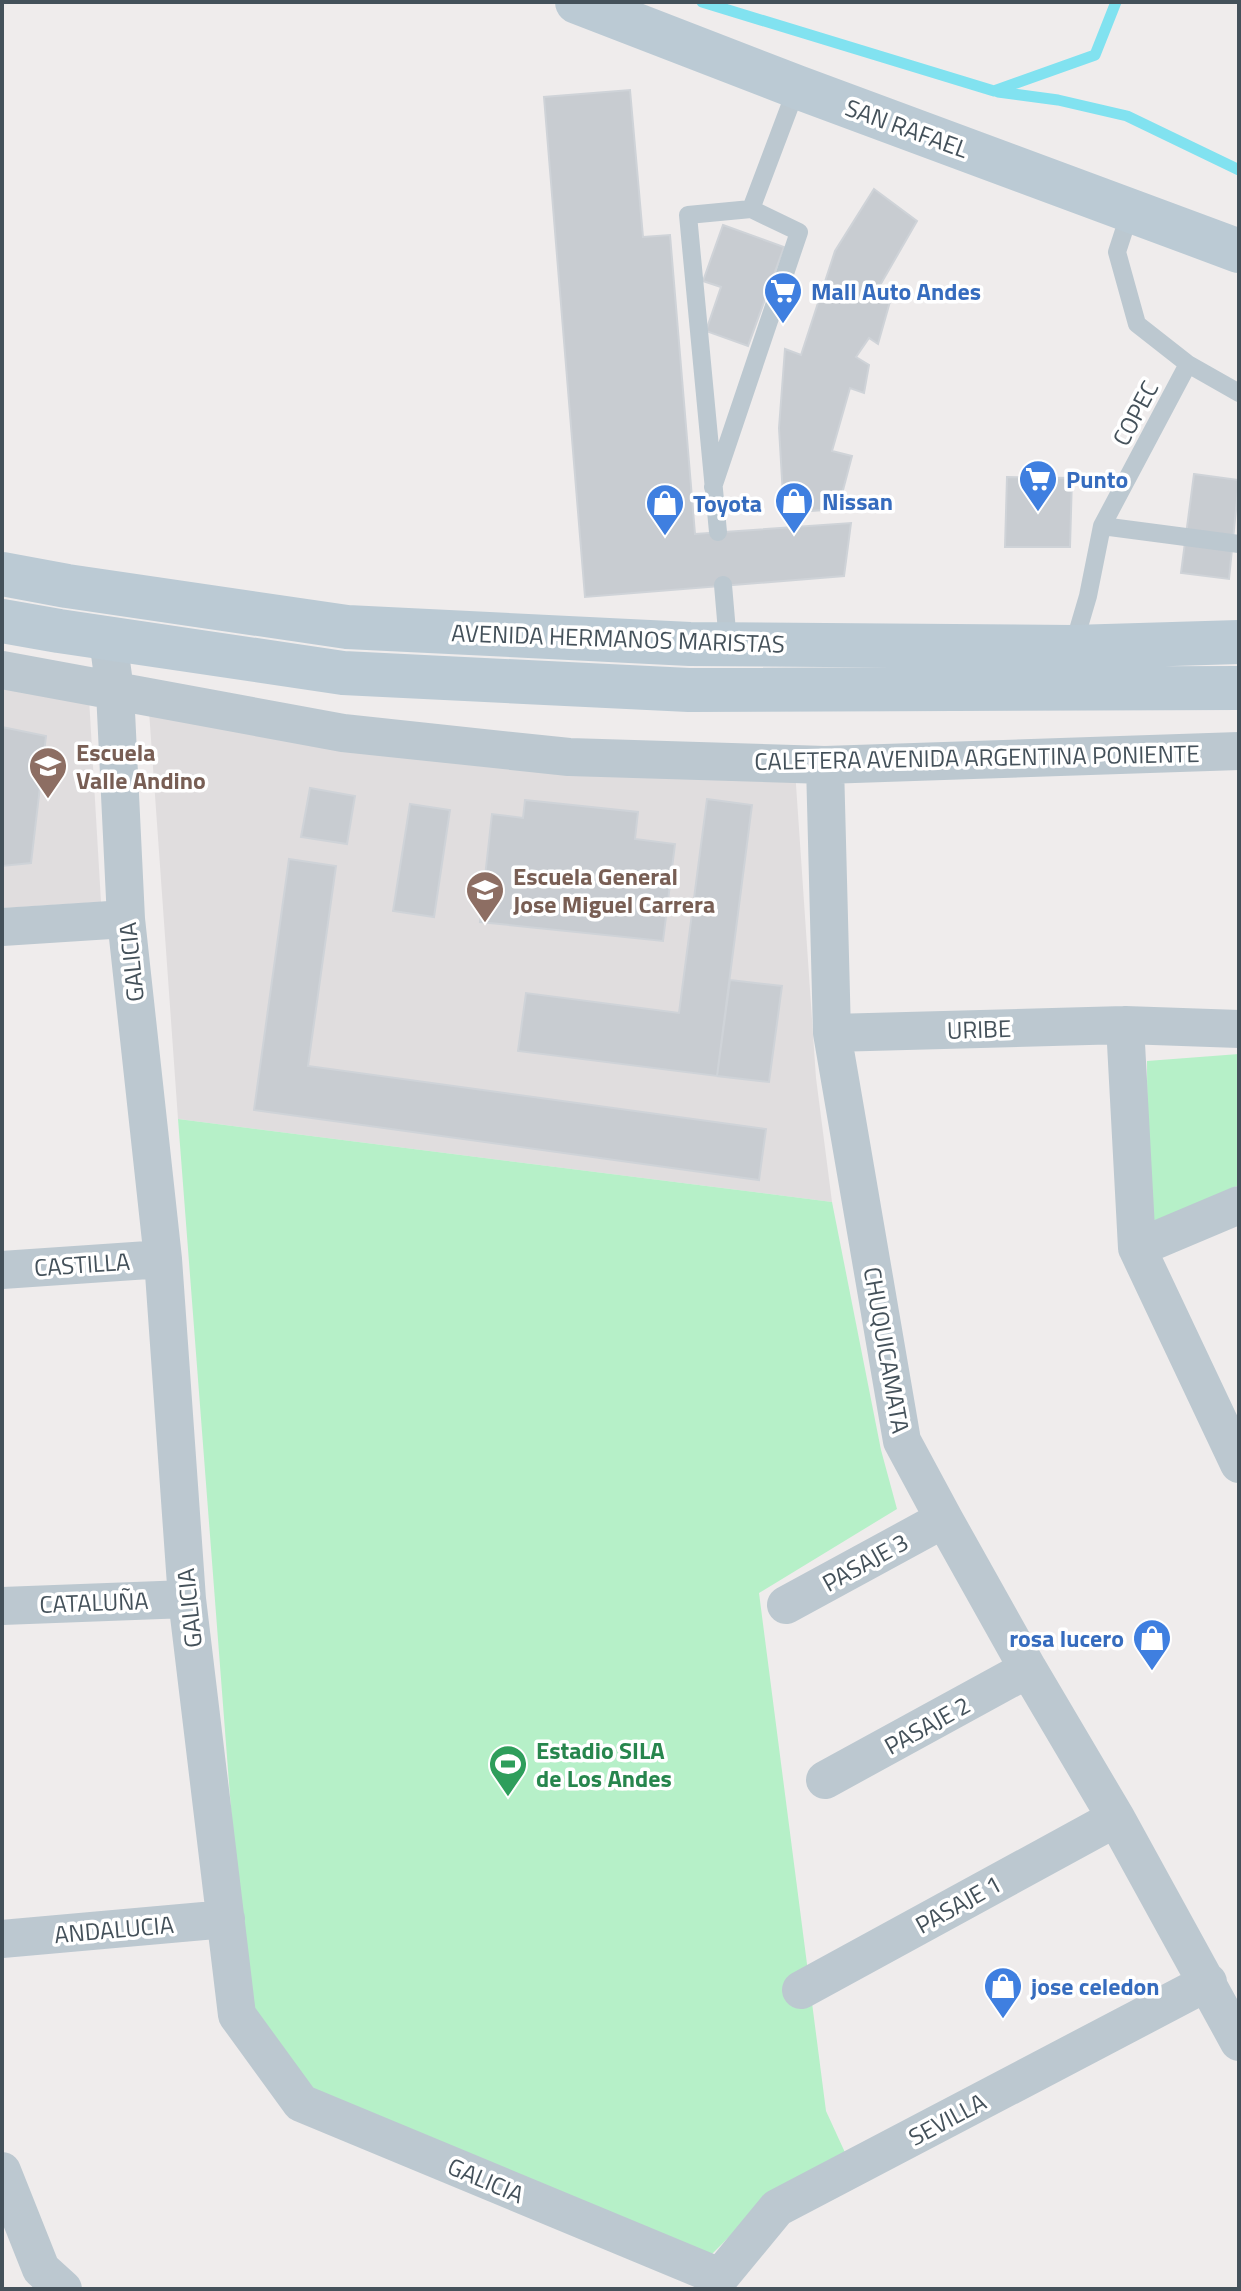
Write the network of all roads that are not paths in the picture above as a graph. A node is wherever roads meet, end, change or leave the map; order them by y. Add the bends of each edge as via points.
1 (577, 2) edge
2 (797, 87) junction
3 (751, 209) junction
4 (1131, 209) junction
5 (1239, 251) edge
6 (1188, 364) junction
7 (1239, 393) edge
8 (713, 487) junction
9 (1102, 526) junction
10 (718, 532) dead end
11 (1239, 544) edge
12 (2, 574) edge
13 (723, 585) dead end
14 (2, 621) edge
15 (108, 639) junction
16 (1239, 642) edge
17 (728, 643) junction
18 (1073, 647) junction
19 (2, 670) edge
20 (1239, 688) edge
21 (115, 691) junction
22 (1239, 751) edge
23 (825, 765) junction
24 (126, 919) junction
25 (2, 927) edge
26 (1125, 1025) junction
27 (1239, 1029) edge
28 (832, 1033) junction
29 (1239, 1205) edge
30 (1137, 1248) junction
31 (163, 1259) junction
32 (2, 1270) edge
33 (1239, 1464) edge
34 (944, 1519) junction
35 (187, 1599) junction
36 (786, 1605) dead end
37 (2, 1606) edge
38 (1028, 1669) junction
39 (825, 1780) dead end
40 (1116, 1818) junction
41 (226, 1919) junction
42 (2, 1939) edge
43 (1208, 1982) junction
44 (801, 1990) dead end
45 (1239, 2042) edge
46 (2, 2171) edge
47 (717, 2283) edge
48 (63, 2289) edge

1 - 2 main road, SAN RAFAEL
2 - 3 lane
2 - 4 main road, SAN RAFAEL
3 - 8 lane via 799,232
3 - 8 lane via 688,215
4 - 5 main road, SAN RAFAEL
4 - 6 lane, COPEC via 1117,252 1137,324
6 - 7 lane, COPEC
6 - 9 lane, COPEC
8 - 10 lane
9 - 11 lane
9 - 18 lane, COPEC
12 - 17 main road, AVENIDA HERMANOS MARISTAS via 347,627
13 - 17 lane
14 - 15 main road, AVENIDA HERMANOS MARISTAS
15 - 20 main road, AVENIDA HERMANOS MARISTAS via 343,673 689,690
15 - 21 street, GALICIA
16 - 18 main road, AVENIDA HERMANOS MARISTAS
17 - 18 main road, AVENIDA HERMANOS MARISTAS
19 - 21 street, CALETERA AVENIDA ARGENTINA PONIENTE
21 - 23 street, CALETERA AVENIDA ARGENTINA PONIENTE via 343,733 569,757
21 - 24 street, GALICIA
22 - 23 street, CALETERA AVENIDA ARGENTINA PONIENTE
23 - 28 street, CHUQUICAMATA
24 - 25 street
24 - 31 street, GALICIA
26 - 27 street, URIBE
26 - 28 street, URIBE
26 - 30 street
28 - 34 street, CHUQUICAMATA via 902,1441
29 - 30 street
30 - 33 street
31 - 32 street, CASTILLA
31 - 35 street, GALICIA
34 - 36 street, PASAJE 3
34 - 38 street, CHUQUICAMATA
35 - 37 street, CATALUÑA
35 - 41 street, GALICIA
38 - 39 street, PASAJE 2
38 - 40 street, CHUQUICAMATA
40 - 43 street, CHUQUICAMATA
40 - 44 street, PASAJE 1
41 - 42 street, ANDALUCIA
41 - 47 street, GALICIA via 237,2015 301,2103
43 - 45 street, CHUQUICAMATA
43 - 47 street, SEVILLA via 777,2208
46 - 48 street via 41,2269

